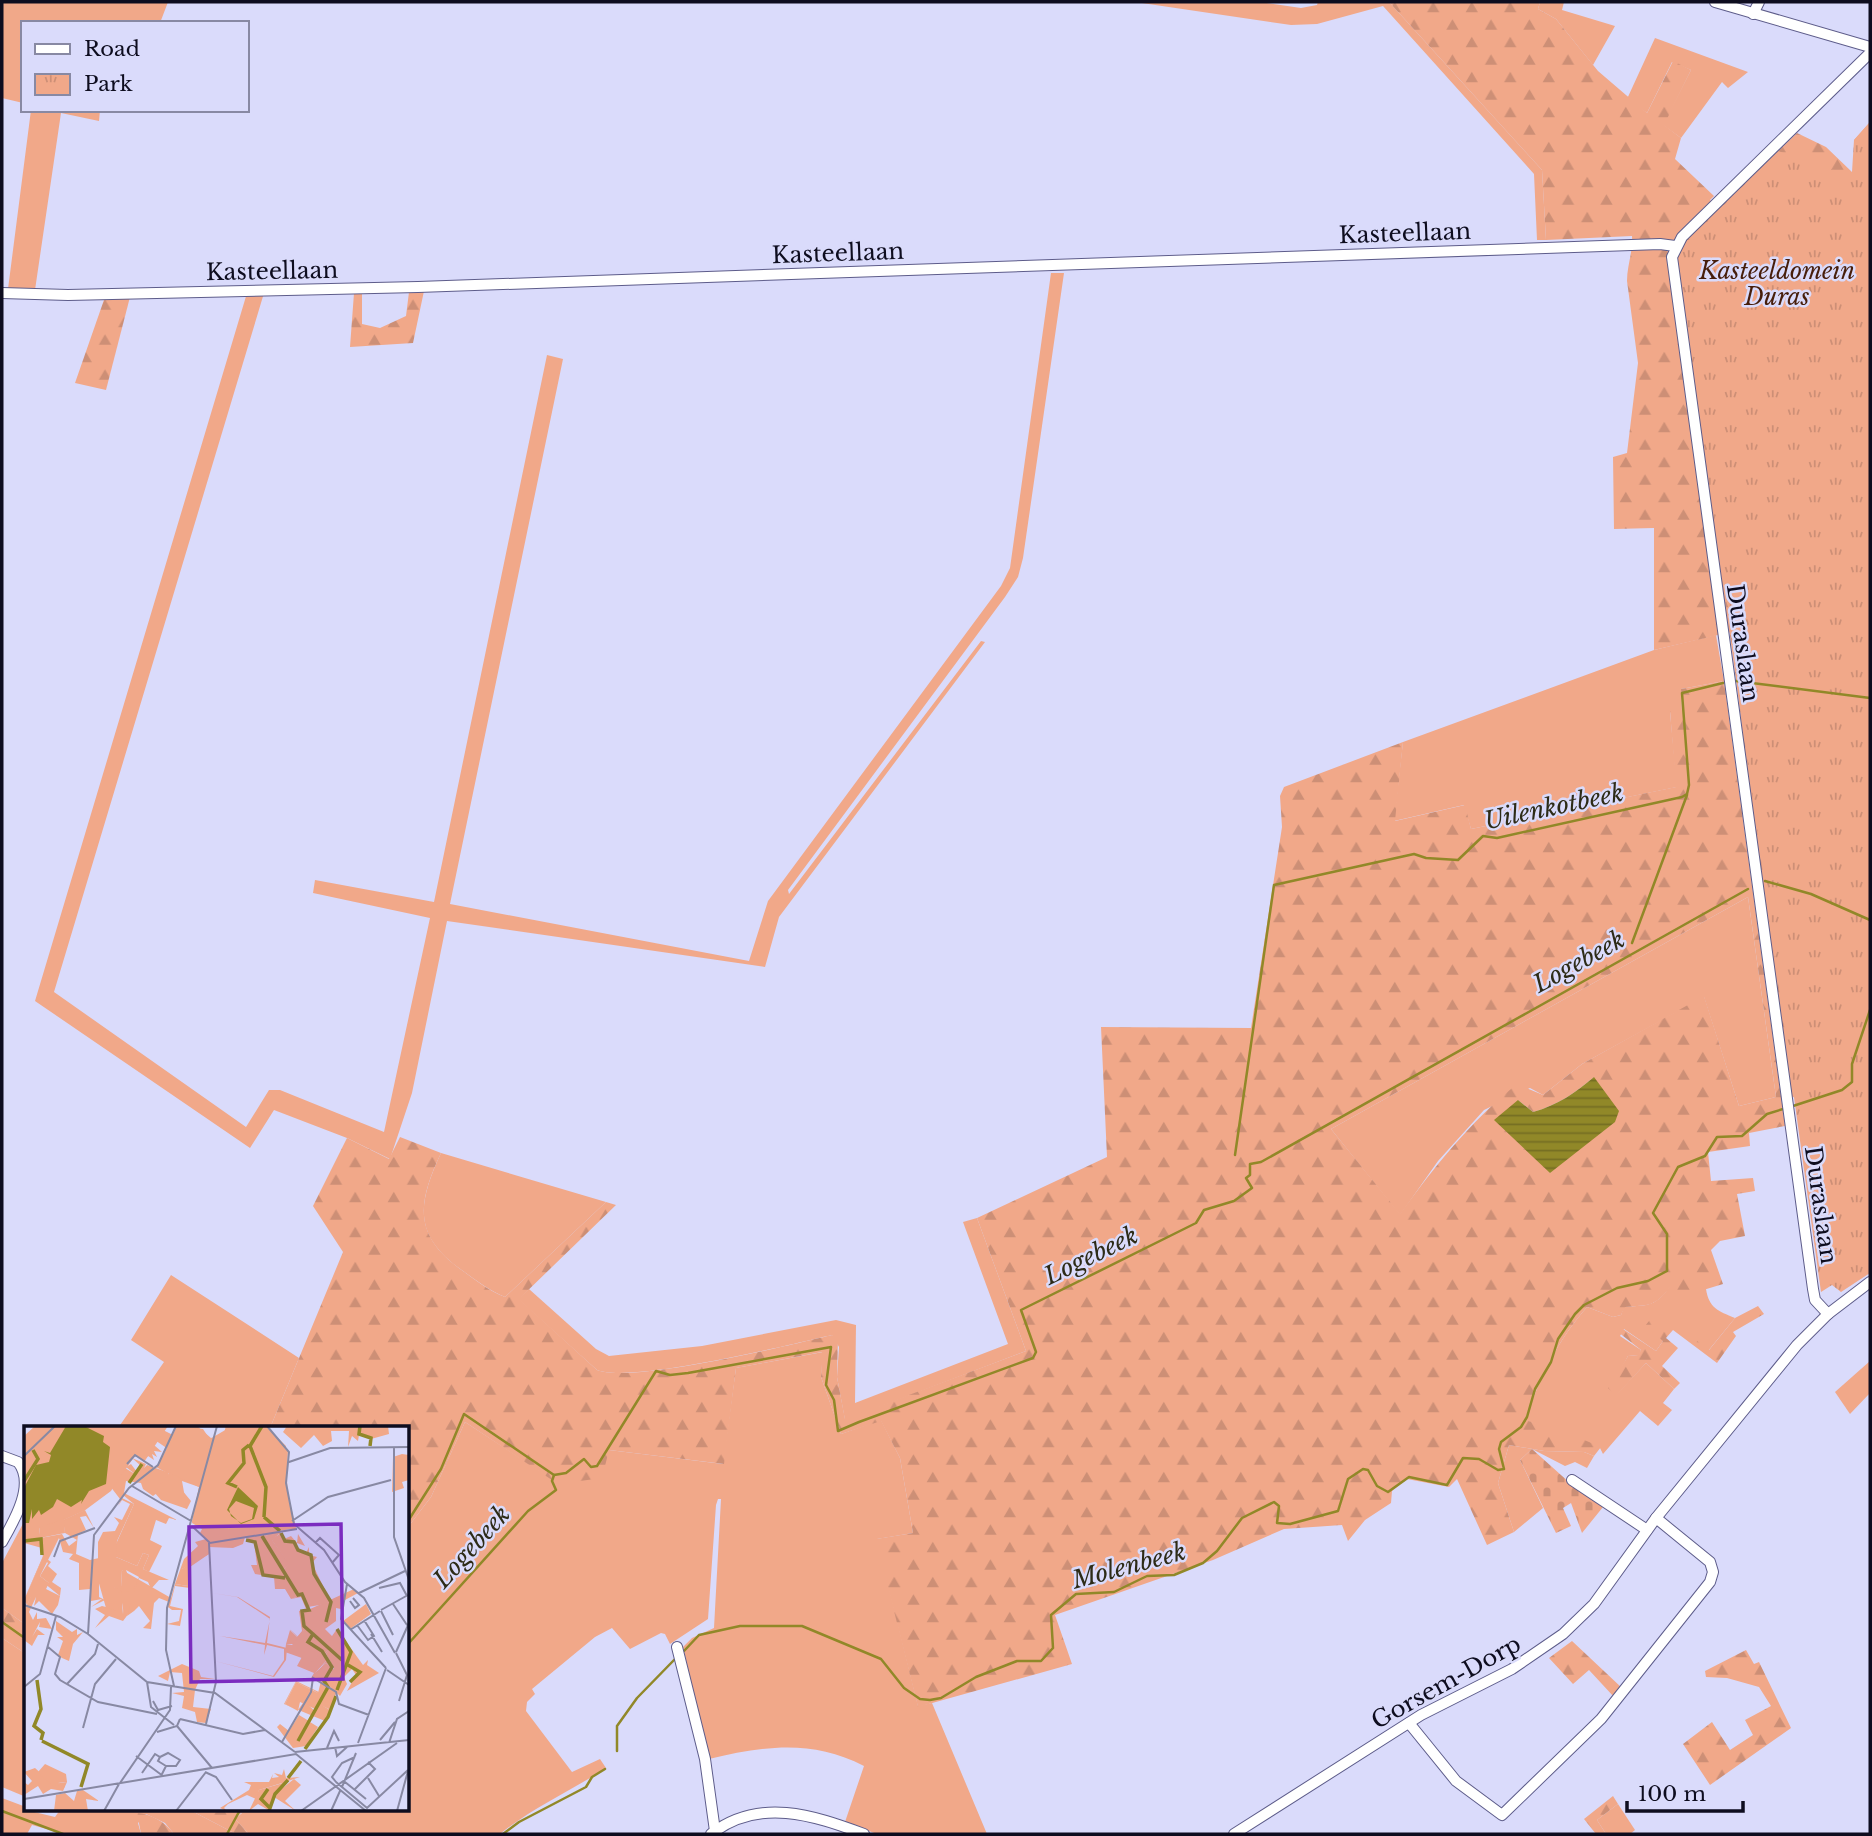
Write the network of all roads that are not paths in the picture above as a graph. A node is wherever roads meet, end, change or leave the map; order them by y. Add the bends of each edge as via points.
1 (1715, 2) edge
2 (1759, 2) edge
3 (1753, 14) junction
4 (1870, 47) edge
5 (1870, 53) edge
6 (1675, 246) junction
7 (2, 293) edge
8 (1870, 1282) edge
9 (1828, 1314) junction
10 (2, 1456) edge
11 (24, 1476) edge
12 (1572, 1480) dead end
13 (24, 1483) edge
14 (1656, 1518) junction
15 (1647, 1530) junction
16 (2, 1542) edge
17 (677, 1647) dead end
18 (1409, 1723) junction
19 (713, 1832) edge
20 (863, 1834) edge
21 (1234, 1834) edge

1 - 3 street
2 - 3 street
3 - 4 street
5 - 6 street
6 - 7 street, Kasteellaan via 432,287
6 - 9 street, Duraslaan via 1674,286 1811,1278 1815,1300
8 - 9 street, Gorsem-Dorp
9 - 14 street, Gorsem-Dorp via 1797,1345
10 - 11 street via 18,1462
12 - 15 street
13 - 16 street via 18,1510
14 - 15 street, Gorsem-Dorp
14 - 18 street via 1710,1562 1710,1582 1601,1719 1502,1815 1456,1781
15 - 18 street, Gorsem-Dorp via 1594,1604 1563,1634 1512,1669
17 - 19 street via 705,1759
18 - 21 street, Gorsem-Dorp
19 - 20 street via 733,1820 777,1811 803,1814

